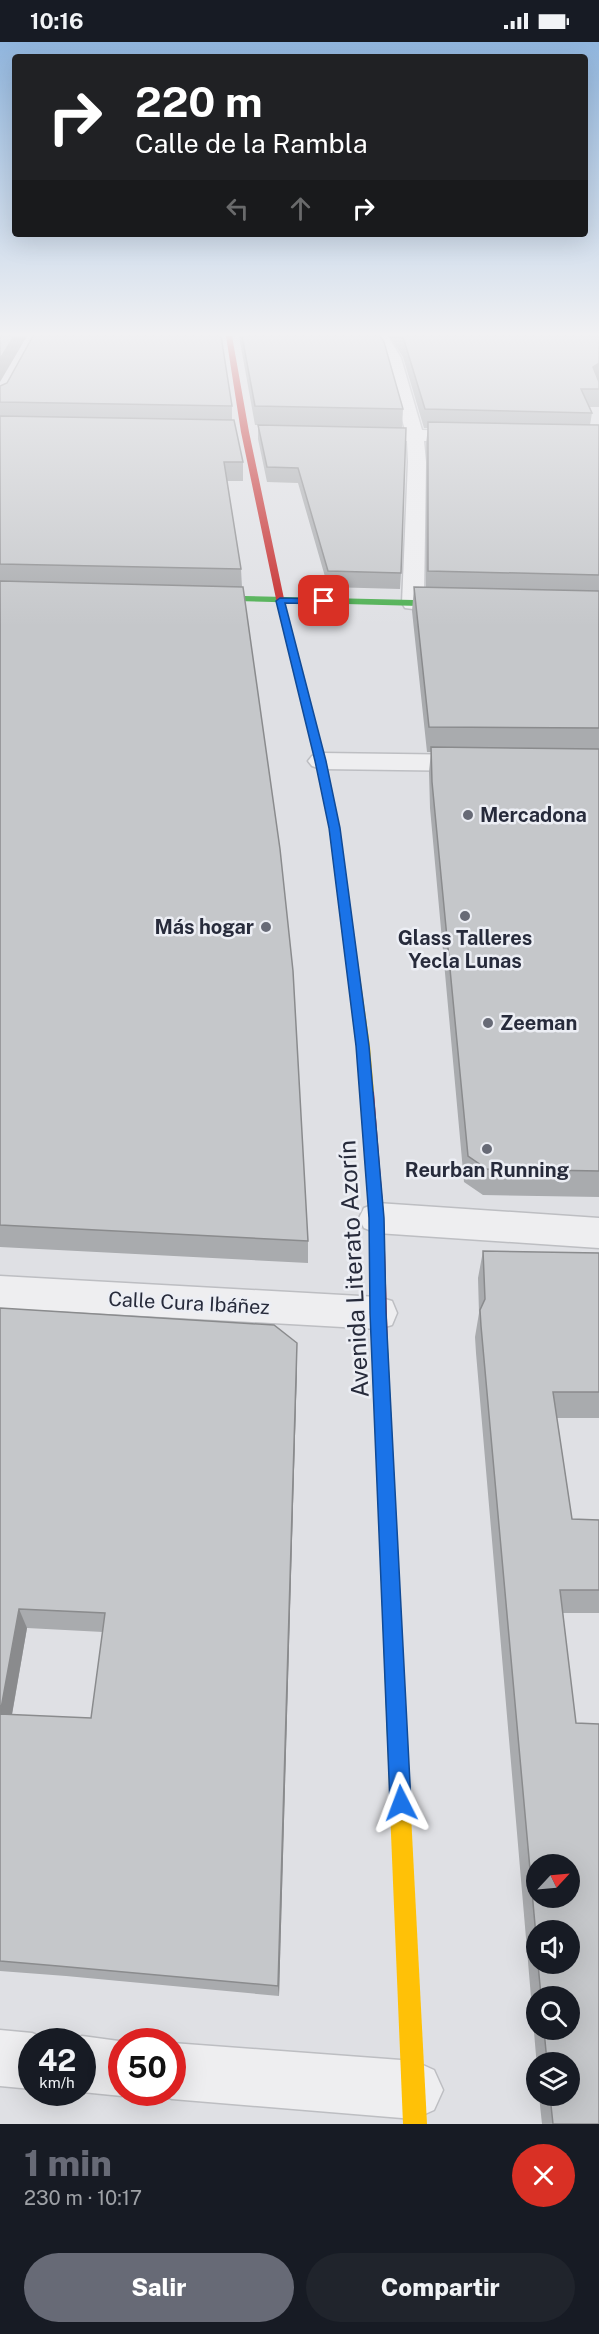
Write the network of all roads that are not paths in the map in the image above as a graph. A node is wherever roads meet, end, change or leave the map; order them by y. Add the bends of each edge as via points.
1 (237, 433) edge
2 (345, 434) edge
3 (415, 435) junction
4 (495, 437) edge
5 (187, 598) edge
6 (280, 601) junction
7 (413, 603) junction
8 (471, 604) edge
9 (321, 761) junction
10 (495, 763) edge
11 (377, 1218) junction
12 (599, 1233) edge
13 (0, 1292) edge
14 (378, 1313) junction
15 (0, 2058) edge
16 (18, 2060) edge
17 (186, 2074) edge
18 (414, 2107) edge

1 - 6 main road, Avenida Literato Azorín
2 - 3 street
3 - 4 street
3 - 7 street
5 - 6 main road
6 - 7 main road
6 - 9 main road, Avenida Literato Azorín
7 - 8 main road
9 - 10 street
9 - 11 main road, Avenida Literato Azorín via 348,920
11 - 12 street
11 - 14 main road, Avenida Literato Azorín
13 - 14 street, Calle Cura Ibáñez
14 - 18 main road, Avenida Literato Azorín
15 - 16 street
17 - 18 street

